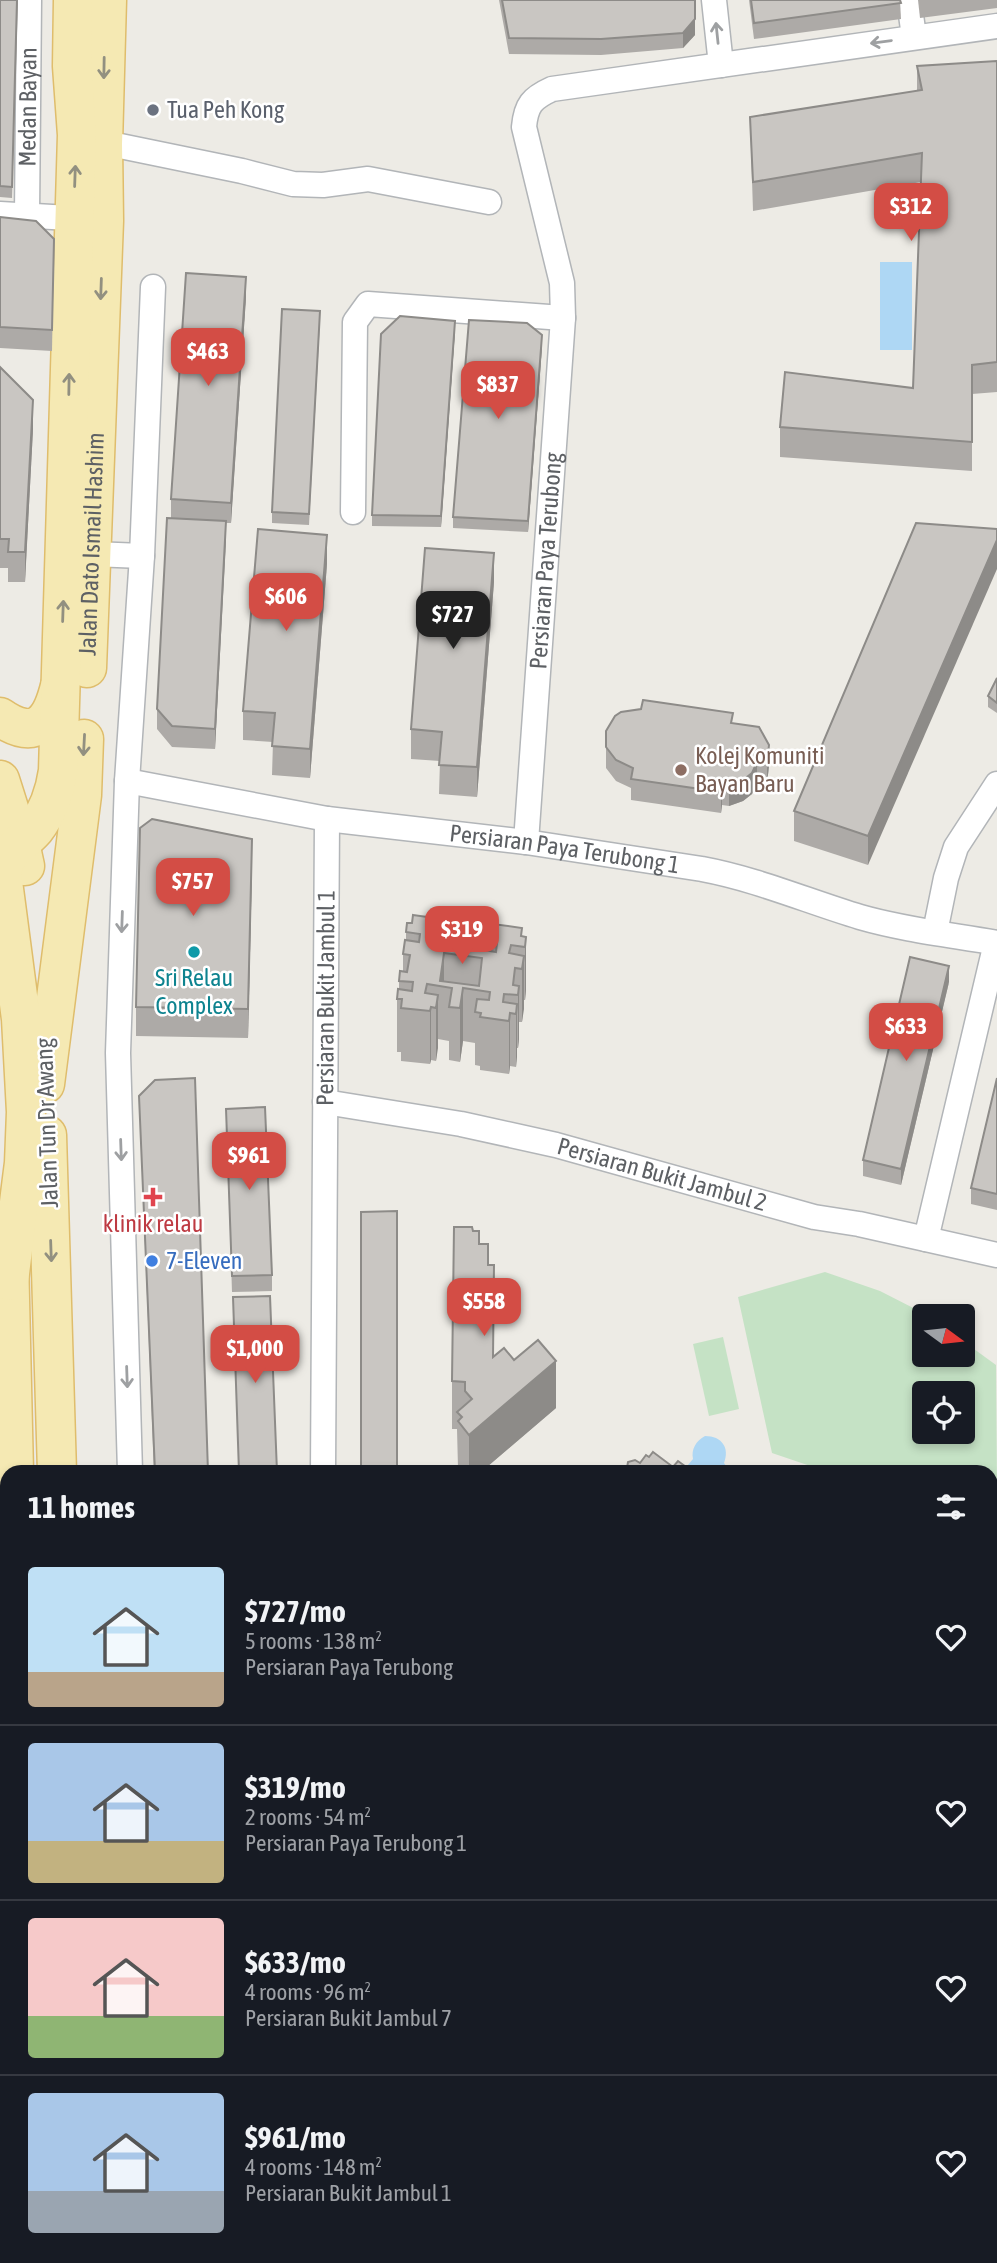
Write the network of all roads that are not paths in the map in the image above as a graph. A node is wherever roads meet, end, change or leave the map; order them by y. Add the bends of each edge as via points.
1 (29, 0) edge
2 (714, 0) edge
3 (909, 0) edge
4 (99, 4) edge
5 (997, 26) edge
6 (914, 37) junction
7 (720, 65) junction
8 (90, 140) junction
9 (489, 202) dead end
10 (0, 214) edge
11 (27, 215) junction
12 (89, 219) junction
13 (153, 287) dead end
14 (563, 318) junction
15 (353, 512) dead end
16 (93, 554) junction
17 (142, 556) junction
18 (61, 680) junction
19 (0, 717) edge
20 (0, 780) edge
21 (127, 781) junction
22 (997, 784) edge
23 (327, 819) junction
24 (526, 842) junction
25 (20, 843) junction
26 (934, 932) junction
27 (997, 943) edge
28 (0, 1020) edge
29 (45, 1084) junction
30 (326, 1101) junction
31 (926, 1239) junction
32 (997, 1255) edge
33 (9, 1281) junction
34 (6, 1410) edge
35 (13, 1465) edge
36 (57, 1465) edge
37 (130, 1465) edge
38 (323, 1465) edge

1 - 11 street, Medan Bayan
7 -> 2 street
3 - 6 street
4 - 8 main road, Jalan Dato Ismail Hashim
5 - 6 street
6 -> 7 street
7 - 14 street, Persiaran Paya Terubong via 552,89 539,95 526,110 524,127 562,284
8 - 9 street via 293,184 368,178
8 - 12 main road, Jalan Dato Ismail Hashim
10 - 11 street
11 - 12 street
12 -> 16 main road, Jalan Dato Ismail Hashim
18 -> 12 main road, Jalan Dato Ismail Hashim
13 - 17 street
14 - 15 street via 368,304 355,322
14 - 24 street, Persiaran Paya Terubong
16 - 17 street
16 -> 29 main road, Jalan Dato Ismail Hashim via 82,795
17 - 21 street
18 - 19 main road via 51,712 37,727 20,728
18 - 25 main road, Jalan Dato Ismail Hashim via 56,782 41,821
20 - 25 main road, Jalan Tun Dr Awang
21 - 23 street, Persiaran Paya Terubong 1
21 -> 37 street via 118,1053
22 - 26 street via 956,847
23 - 24 street, Persiaran Paya Terubong 1
23 - 30 street, Persiaran Bukit Jambul 1
24 - 26 street, Persiaran Paya Terubong 1 via 730,874 862,917
25 - 29 main road, Jalan Tun Dr Awang via 39,955
25 - 33 main road, Jalan Dato Ismail Hashim via 6,858 2,879 21,1011 26,1101 26,1149
26 - 27 street, Persiaran Paya Terubong 1
27 - 31 street
28 - 33 main road, Jalan Tun Dr Awang
29 -> 36 main road, Jalan Tun Dr Awang
30 - 31 street, Persiaran Bukit Jambul 2 via 556,1145 814,1217
30 - 38 street, Persiaran Bukit Jambul 1
31 - 32 street, Persiaran Bukit Jambul 2
33 - 34 main road, Jalan Tun Dr Awang
34 - 35 main road, Jalan Tun Dr Awang

